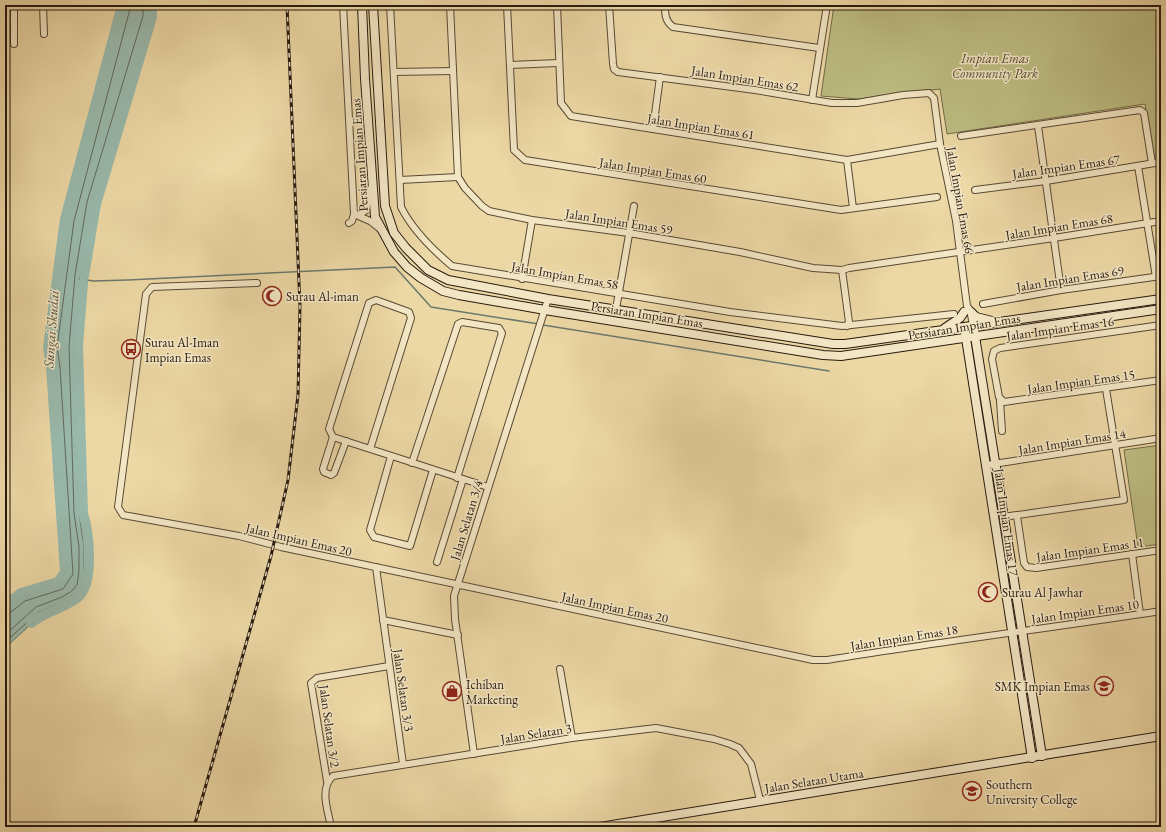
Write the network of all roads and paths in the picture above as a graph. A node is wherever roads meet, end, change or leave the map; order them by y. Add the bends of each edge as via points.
1 (14, 5) edge
2 (43, 5) edge
3 (343, 5) edge
4 (362, 5) edge
5 (373, 5) edge
6 (390, 5) edge
7 (450, 5) edge
8 (507, 5) edge
9 (557, 5) edge
10 (609, 5) edge
11 (665, 5) edge
12 (827, 5) edge
13 (44, 34) dead end
14 (14, 44) dead end
15 (819, 48) junction
16 (558, 63) junction
17 (510, 65) junction
18 (453, 71) junction
19 (394, 72) junction
20 (660, 77) junction
21 (934, 98) joint
22 (812, 100) junction
23 (1038, 126) junction
24 (653, 129) junction
25 (961, 136) dead end
26 (940, 144) junction
27 (847, 160) junction
28 (1161, 162) edge
29 (1152, 163) junction
30 (1138, 166) junction
31 (458, 177) junction
32 (400, 180) junction
33 (1046, 181) junction
34 (372, 183) junction
35 (975, 190) dead end
36 (937, 197) dead end
37 (634, 206) dead end
38 (853, 208) junction
39 (354, 214) junction
40 (532, 220) junction
41 (1161, 221) edge
42 (349, 223) dead end
43 (1148, 223) junction
44 (382, 231) junction
45 (629, 233) junction
46 (1054, 238) junction
47 (960, 252) junction
48 (842, 270) junction
49 (1159, 276) edge
50 (522, 279) junction
51 (257, 283) dead end
52 (1061, 290) junction
53 (619, 295) junction
54 (548, 299) junction
55 (1161, 299) edge
56 (983, 304) dead end
57 (616, 309) junction
58 (1161, 309) edge
59 (545, 310) junction
60 (967, 310) junction
61 (954, 314) dead end
62 (997, 322) junction
63 (974, 325) junction
64 (1161, 325) edge
65 (847, 326) junction
66 (964, 327) junction
67 (942, 330) junction
68 (1000, 332) junction
69 (975, 335) junction
70 (965, 336) junction
71 (947, 340) junction
72 (968, 352) junction
73 (978, 353) junction
74 (1161, 380) edge
75 (1106, 389) junction
76 (1002, 401) junction
77 (1002, 431) dead end
78 (333, 437) junction
79 (1161, 438) edge
80 (346, 442) junction
81 (1115, 445) junction
82 (370, 449) junction
83 (391, 456) junction
84 (412, 463) junction
85 (996, 464) junction
86 (987, 466) junction
87 (433, 470) junction
88 (460, 478) junction
89 (488, 488) junction
90 (1017, 516) junction
91 (1003, 517) junction
92 (1161, 550) edge
93 (1132, 554) junction
94 (437, 562) dead end
95 (376, 567) junction
96 (457, 585) junction
97 (1161, 611) edge
98 (1140, 614) junction
99 (383, 620) junction
100 (1020, 631) junction
101 (1012, 632) junction
102 (458, 635) junction
103 (800, 656) joint
104 (389, 666) junction
105 (560, 669) dead end
106 (1161, 736) edge
107 (572, 738) junction
108 (474, 754) junction
109 (1042, 756) junction
110 (1032, 758) junction
111 (403, 764) junction
112 (327, 781) junction
113 (760, 800) junction
114 (331, 827) edge
115 (600, 827) edge

1 - 14 street
2 - 13 street
3 - 39 street
4 - 34 main road, Persiaran Impian Emas
5 - 54 main road, Persiaran Impian Emas via 385,206 394,233 418,262 441,277 461,284
6 - 19 street, Jalan Impian Emas 58
7 - 18 street
8 - 17 street, Jalan Impian Emas 60
9 - 16 street, Jalan Impian Emas 61
10 - 20 street, Jalan Impian Emas 62 via 614,69 618,72
11 - 15 street via 665,18 668,24 674,27
12 - 15 street
15 - 22 street
16 - 17 street
16 - 24 street, Jalan Impian Emas 61 via 561,103 571,116
17 - 38 street, Jalan Impian Emas 60 via 514,150 525,160 840,210
18 - 19 street
18 - 31 street
19 - 32 street, Jalan Impian Emas 58
20 - 22 street, Jalan Impian Emas 62
20 - 24 street
21 - 22 street, Jalan Impian Emas 62 via 929,93 857,103
21 - 26 street, Jalan Impian Emas 66
23 - 25 street
23 - 29 street via 1140,110 1144,113
23 - 33 street
24 - 27 street, Jalan Impian Emas 61
26 - 27 street, Jalan Impian Emas 61
26 - 47 street, Jalan Impian Emas 66
27 - 38 street
28 - 29 street, Jalan Impian Emas 67
29 - 30 street, Jalan Impian Emas 67
30 - 33 street, Jalan Impian Emas 67
30 - 43 street
31 - 32 street
31 - 40 street, Jalan Impian Emas 59 via 489,211
32 - 50 street, Jalan Impian Emas 58 via 401,207 404,214 426,241 452,266
33 - 35 street, Jalan Impian Emas 67
33 - 46 street
34 - 39 street via 366,210 359,215
34 - 44 main road, Persiaran Impian Emas via 375,217
36 - 38 street, Jalan Impian Emas 60
37 - 45 street
39 - 42 street
39 - 44 street
40 - 45 street, Jalan Impian Emas 59
40 - 50 street
41 - 43 street, Jalan Impian Emas 68
43 - 46 street, Jalan Impian Emas 68
43 - 49 street
44 - 59 main road, Persiaran Impian Emas via 394,252 407,267 443,291
45 - 48 street, Jalan Impian Emas 59 via 740,252 813,268
45 - 53 street
46 - 47 street, Jalan Impian Emas 68
46 - 52 street
47 - 48 street, Jalan Impian Emas 59
47 - 60 street, Jalan Impian Emas 66
48 - 65 street via 849,322
49 - 52 street, Jalan Impian Emas 69
50 - 53 street, Jalan Impian Emas 58
51 - 95 street, Jalan Impian Emas 20 via 152,287 146,294 119,509 123,514 240,536
52 - 56 street, Jalan Impian Emas 69
53 - 57 street
53 - 65 street, Jalan Impian Emas 58
54 - 57 main road, Persiaran Impian Emas
54 - 59 street, Jalan Selatan 3/4
55 - 62 main road, Persiaran Impian Emas
57 - 67 main road, Persiaran Impian Emas via 833,344 859,343
58 - 68 main road, Persiaran Impian Emas
59 - 71 main road, Persiaran Impian Emas via 823,355 859,354
59 - 89 street, Jalan Selatan 3/4
60 - 62 main road via 976,317
60 - 63 street, Jalan Impian Emas 66
60 - 66 street, Jalan Impian Emas 66
60 - 67 main road
61 - 65 street, Jalan Impian Emas 58
62 - 63 main road, Persiaran Impian Emas
63 - 66 main road, Persiaran Impian Emas
63 - 69 main road, Jalan Impian Emas 17
64 - 76 street, Jalan Impian Emas 16 via 1000,348 994,351 992,359
66 - 67 main road, Persiaran Impian Emas
66 - 70 main road, Jalan Impian Emas 17
68 - 69 main road, Persiaran Impian Emas
68 - 73 main road via 980,344
69 - 70 main road, Persiaran Impian Emas
69 - 73 main road, Jalan Impian Emas 17
70 - 71 main road, Persiaran Impian Emas
70 - 72 main road, Jalan Impian Emas 17
71 - 72 main road via 964,346
72 - 86 main road, Jalan Impian Emas 17
73 - 85 main road, Jalan Impian Emas 17
74 - 75 street, Jalan Impian Emas 15
75 - 76 street, Jalan Impian Emas 15
75 - 81 street
76 - 77 street, Jalan Impian Emas 16
78 - 80 street
78 - 80 street via 324,472 334,473
78 - 82 street via 329,429 369,303 376,300 410,312 412,318
79 - 81 street, Jalan Impian Emas 14
80 - 82 street
81 - 85 street, Jalan Impian Emas 14
81 - 90 street via 1124,500
82 - 83 street
83 - 84 street
83 - 87 street via 370,530 374,536 410,546
84 - 87 street
84 - 88 street via 458,324 462,322 498,328 502,333
85 - 86 street, Jalan Impian Emas 14
85 - 91 main road, Jalan Impian Emas 17
86 - 101 main road, Jalan Impian Emas 17
87 - 88 street
88 - 89 street
88 - 94 street
89 - 96 street, Jalan Selatan 3/4
90 - 91 street
90 - 93 street, Jalan Impian Emas 11 via 1024,563 1028,567
91 - 100 main road, Jalan Impian Emas 17
92 - 93 street, Jalan Impian Emas 11
93 - 98 street
95 - 96 street, Jalan Impian Emas 20
95 - 99 street, Jalan Selatan 3/3
96 - 102 street, Jalan Selatan 3/4 via 454,596
96 - 103 street, Jalan Impian Emas 20
97 - 98 street, Jalan Impian Emas 10
98 - 100 street, Jalan Impian Emas 10
99 - 102 street
99 - 104 street, Jalan Selatan 3/3
100 - 101 street, Jalan Impian Emas 10
100 - 109 main road, Jalan Impian Emas 17
101 - 103 street, Jalan Impian Emas 18 via 827,660 813,660
101 - 110 main road, Jalan Impian Emas 17
102 - 108 street, Jalan Selatan 3/4
104 - 111 street, Jalan Selatan 3/3
104 - 112 street, Jalan Selatan 3/2 via 317,678 311,682
105 - 107 street
106 - 109 main road, Jalan Selatan Utama
107 - 108 street, Jalan Selatan 3
107 - 113 street, Jalan Selatan 3 via 656,728 730,744 743,752 751,764
108 - 111 street, Jalan Selatan 3
109 - 110 main road, Jalan Selatan Utama
110 - 113 main road, Jalan Selatan Utama
111 - 112 street, Jalan Selatan 3 via 333,776
112 - 114 street via 325,788
113 - 115 main road, Jalan Selatan Utama

